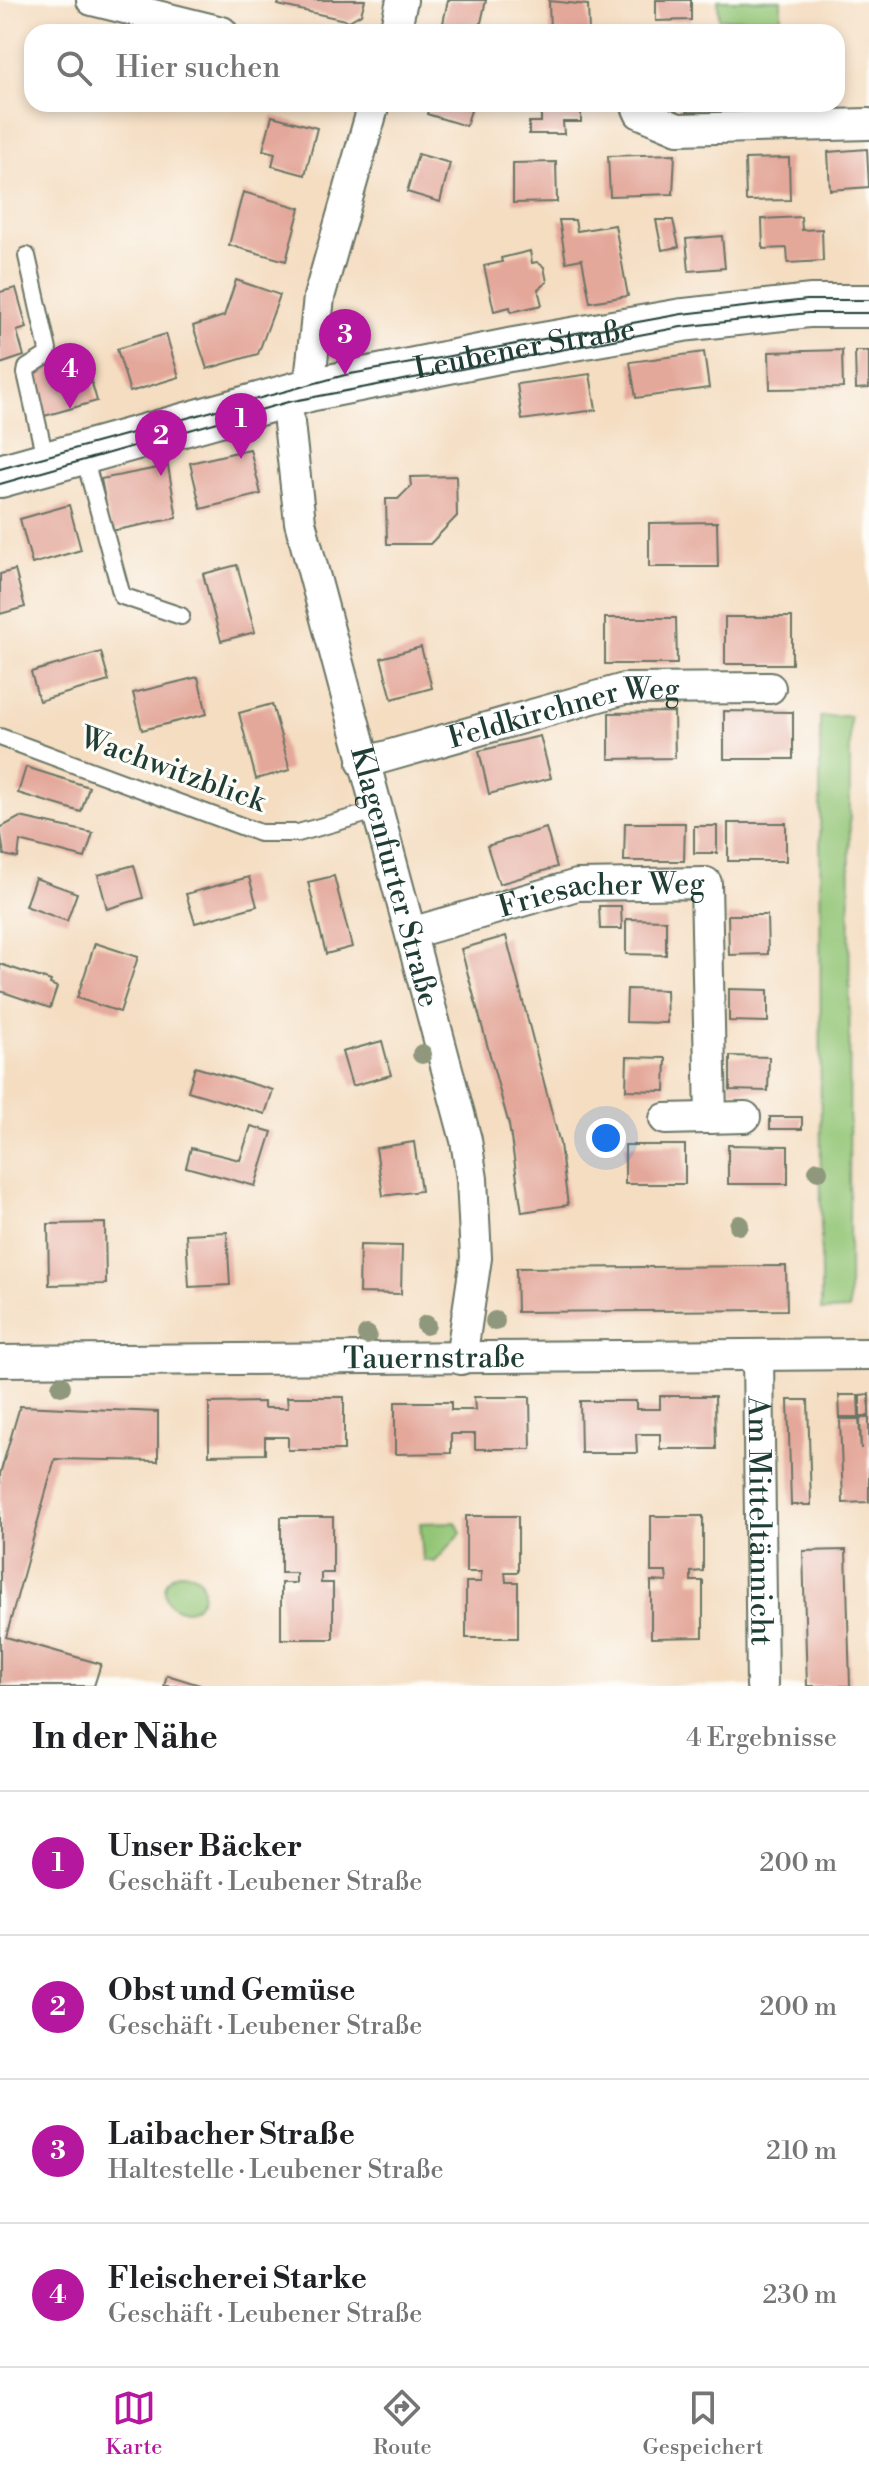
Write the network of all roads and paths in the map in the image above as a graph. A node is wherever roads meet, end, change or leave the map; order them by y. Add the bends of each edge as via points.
1 (92, 0) edge
2 (402, 0) edge
3 (190, 24) edge
4 (397, 24) edge
5 (372, 112) edge
6 (640, 112) edge
7 (869, 124) edge
8 (27, 256) dead end
9 (869, 306) edge
10 (298, 393) junction
11 (65, 458) junction
12 (0, 476) edge
13 (181, 616) dead end
14 (770, 688) dead end
15 (0, 737) edge
16 (363, 763) junction
17 (376, 811) junction
18 (411, 933) junction
19 (745, 1117) dead end
20 (711, 1118) junction
21 (665, 1119) dead end
22 (869, 1354) edge
23 (758, 1355) junction
24 (461, 1359) junction
25 (0, 1361) edge
26 (762, 1686) edge

1 - 3 street
2 - 4 street
5 - 10 street, Klagenfurter Straße via 319,297
6 - 7 street via 678,129
8 - 11 lane via 48,350 26,373
9 - 10 street, Leubener Straße via 810,306 683,320
10 - 11 street, Leubener Straße
10 - 16 street, Klagenfurter Straße via 300,522
11 - 12 street, Leubener Straße
11 - 13 lane via 122,596
14 - 16 street, Feldkirchner Weg via 624,689
15 - 17 lane, Wachwitzblick via 260,833 298,833
16 - 17 street, Klagenfurter Straße
17 - 18 street, Klagenfurter Straße
18 - 20 street, Friesacher Weg via 577,885 706,883
18 - 24 street, Klagenfurter Straße via 472,1179 476,1258
19 - 20 street
20 - 21 street
22 - 23 street, Tauernstraße
23 - 24 street, Tauernstraße
23 - 26 street, Am Mitteltännicht
24 - 25 street, Tauernstraße

